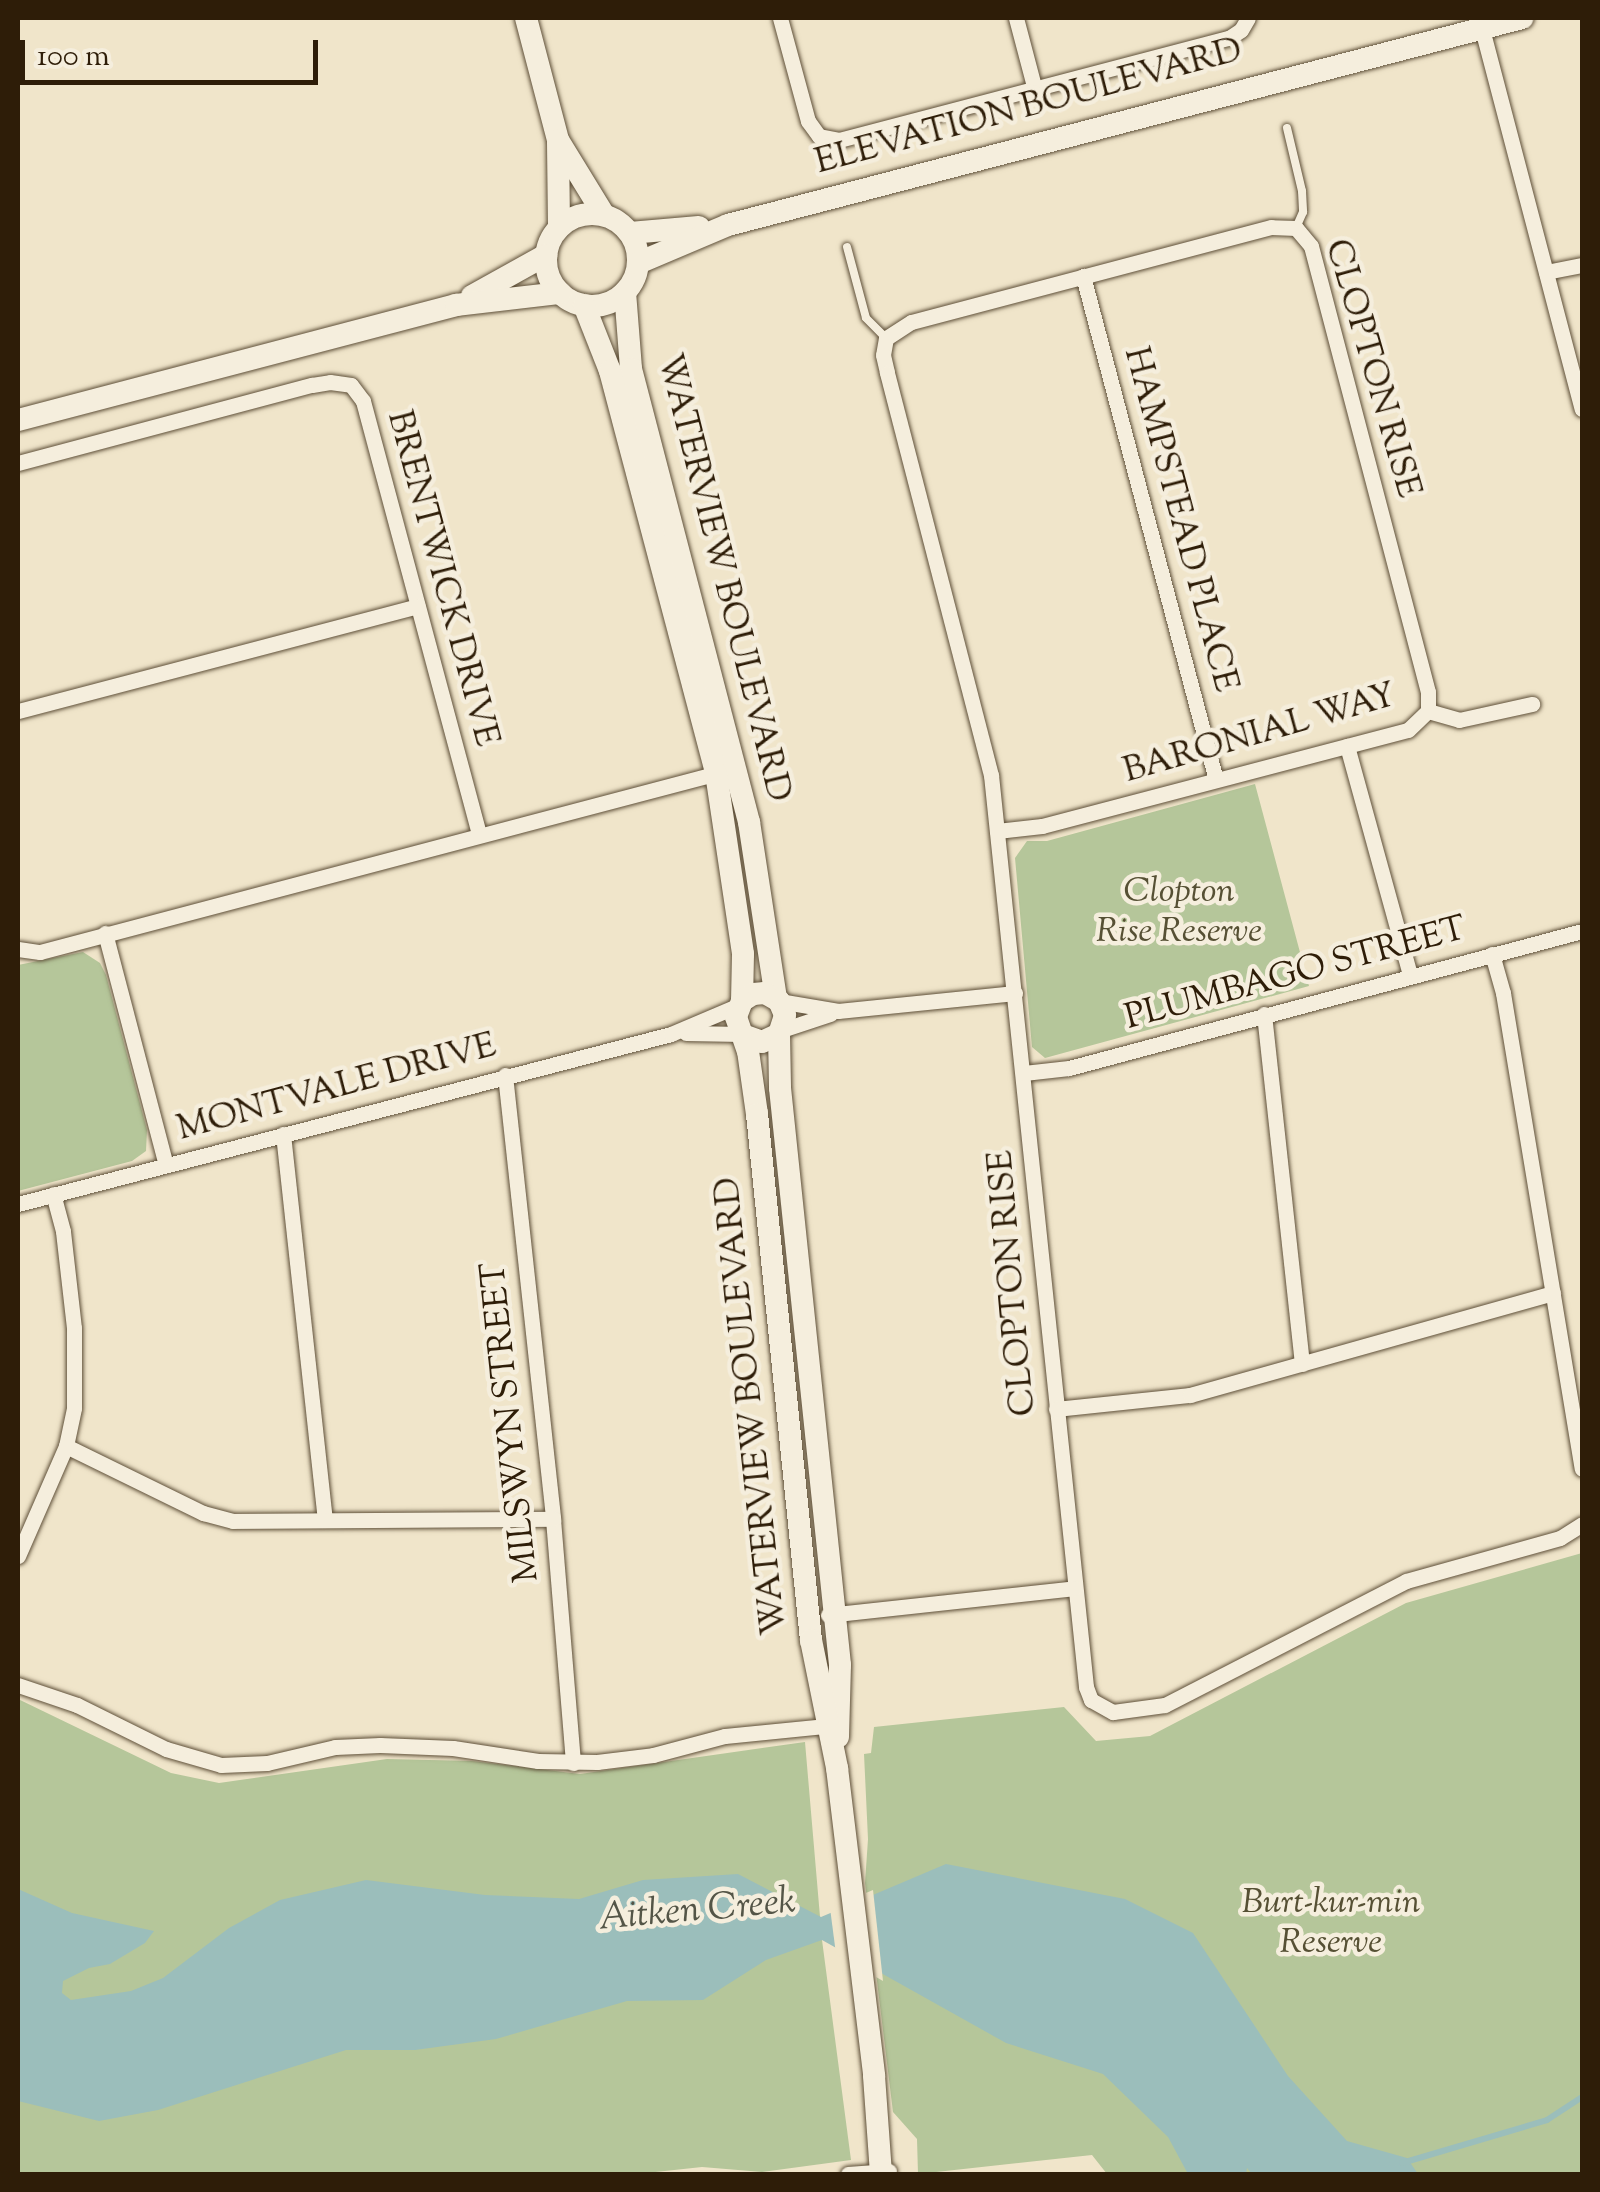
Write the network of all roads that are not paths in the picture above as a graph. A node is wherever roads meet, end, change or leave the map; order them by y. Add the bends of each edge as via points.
1 (526, 18) edge
2 (780, 18) edge
3 (1016, 18) edge
4 (1248, 18) edge
5 (1522, 18) edge
6 (1481, 25) junction
7 (1036, 90) junction
8 (1287, 128) dead end
9 (558, 140) junction
10 (604, 215) junction
11 (728, 225) junction
12 (559, 227) junction
13 (1296, 228) junction
14 (630, 233) junction
15 (848, 246) dead end
16 (546, 255) junction
17 (638, 263) junction
18 (1582, 265) edge
19 (1546, 272) junction
20 (1083, 276) junction
21 (625, 292) junction
22 (560, 293) junction
23 (456, 305) junction
24 (584, 306) junction
25 (886, 338) junction
26 (1582, 409) edge
27 (18, 420) edge
28 (18, 463) edge
29 (657, 508) junction
30 (417, 606) junction
31 (1532, 704) dead end
32 (18, 711) edge
33 (1428, 711) junction
34 (1347, 746) junction
35 (727, 770) junction
36 (1216, 780) junction
37 (998, 831) junction
38 (479, 836) junction
39 (1582, 931) edge
40 (105, 934) junction
41 (18, 948) edge
42 (1492, 954) junction
43 (1410, 975) junction
44 (1015, 992) junction
45 (777, 1000) junction
46 (741, 1003) junction
47 (838, 1011) junction
48 (1264, 1014) junction
49 (781, 1032) junction
50 (672, 1034) junction
51 (743, 1035) junction
52 (1024, 1073) junction
53 (505, 1075) junction
54 (283, 1134) junction
55 (166, 1165) junction
56 (53, 1194) junction
57 (18, 1204) edge
58 (1552, 1293) junction
59 (794, 1336) junction
60 (1302, 1364) junction
61 (1056, 1409) junction
62 (66, 1446) junction
63 (1582, 1468) edge
64 (325, 1520) junction
65 (553, 1520) junction
66 (1582, 1524) edge
67 (18, 1556) edge
68 (1075, 1588) junction
69 (834, 1614) junction
70 (809, 1616) junction
71 (18, 1685) edge
72 (834, 1725) junction
73 (573, 1762) junction
74 (886, 2173) edge
75 (848, 2174) edge

1 - 9 street
2 - 7 street via 808,121 828,140
3 - 7 street
4 - 7 street via 1229,38
5 - 6 street, ELEVATION BOULEVARD
6 - 11 street, ELEVATION BOULEVARD
6 - 19 street
8 - 13 lane via 1302,190
9 - 10 street
9 - 12 street
10 - 12 street via 588,214
10 - 14 street
11 - 14 street, ELEVATION BOULEVARD
11 - 17 street, ELEVATION BOULEVARD
12 - 16 street
13 - 20 street, CLOPTON RISE via 1271,227
13 - 33 street, CLOPTON RISE via 1311,246
14 - 17 street
15 - 25 lane, CLOPTON RISE via 866,318
16 - 22 street
16 - 23 street
17 - 21 street
18 - 19 street
19 - 26 street
20 - 25 street, CLOPTON RISE via 910,322
20 - 36 street, HAMPSTEAD PLACE
21 - 24 street via 612,302
21 - 29 street, WATERVIEW BOULEVARD via 631,369
22 - 23 street
22 - 24 street
23 - 27 street
24 - 29 street, WATERVIEW BOULEVARD
25 - 37 street, CLOPTON RISE via 887,373 981,728
28 - 30 street, BRENTWICK DRIVE via 312,385 350,385 363,401
29 - 35 street, WATERVIEW BOULEVARD
30 - 32 street
30 - 38 street, BRENTWICK DRIVE
31 - 33 street, BARONIAL WAY via 1460,720
33 - 34 street, BARONIAL WAY via 1408,730
34 - 36 street, BARONIAL WAY
34 - 43 street
35 - 38 street
35 - 45 street, WATERVIEW BOULEVARD
35 - 46 street, WATERVIEW BOULEVARD
36 - 37 street, BARONIAL WAY via 1042,826
37 - 44 street, CLOPTON RISE
38 - 40 street
39 - 42 street, PLUMBAGO STREET
40 - 41 street via 40,952
40 - 55 street
42 - 43 street, PLUMBAGO STREET
42 - 58 street
43 - 48 street, PLUMBAGO STREET
44 - 47 street
44 - 52 street, CLOPTON RISE
45 - 46 street via 758,993
45 - 47 street
45 - 49 street via 785,1015
46 - 50 street, MONTVALE DRIVE
46 - 51 street via 736,1017
47 - 49 street
48 - 52 street, PLUMBAGO STREET via 1069,1068
48 - 60 street
49 - 51 street via 762,1042
49 - 59 street, WATERVIEW BOULEVARD
50 - 51 street, MONTVALE DRIVE
50 - 53 street, MONTVALE DRIVE
51 - 59 street, WATERVIEW BOULEVARD
52 - 61 street, CLOPTON RISE
53 - 54 street, MONTVALE DRIVE
53 - 65 street, MILSWYN STREET
54 - 55 street, MONTVALE DRIVE
54 - 64 street
55 - 56 street, MONTVALE DRIVE
56 - 57 street, MONTVALE DRIVE
56 - 62 street via 74,1328 76,1378
58 - 60 street
58 - 63 street
59 - 69 street, WATERVIEW BOULEVARD
59 - 70 street, WATERVIEW BOULEVARD
60 - 61 street via 1190,1395
61 - 68 street, CLOPTON RISE
62 - 64 street via 203,1514 266,1524
62 - 67 street
64 - 65 street
65 - 73 street, MILSWYN STREET
66 - 68 street, CLOPTON RISE via 1560,1538 1406,1581 1150,1710 1114,1712 1091,1700
68 - 69 street
69 - 70 street
69 - 72 street, WATERVIEW BOULEVARD
70 - 72 street, WATERVIEW BOULEVARD
71 - 73 street via 77,1705 166,1749 221,1765 380,1745
72 - 73 street via 725,1736 626,1760
72 - 74 street, WATERVIEW BOULEVARD
74 - 75 street

